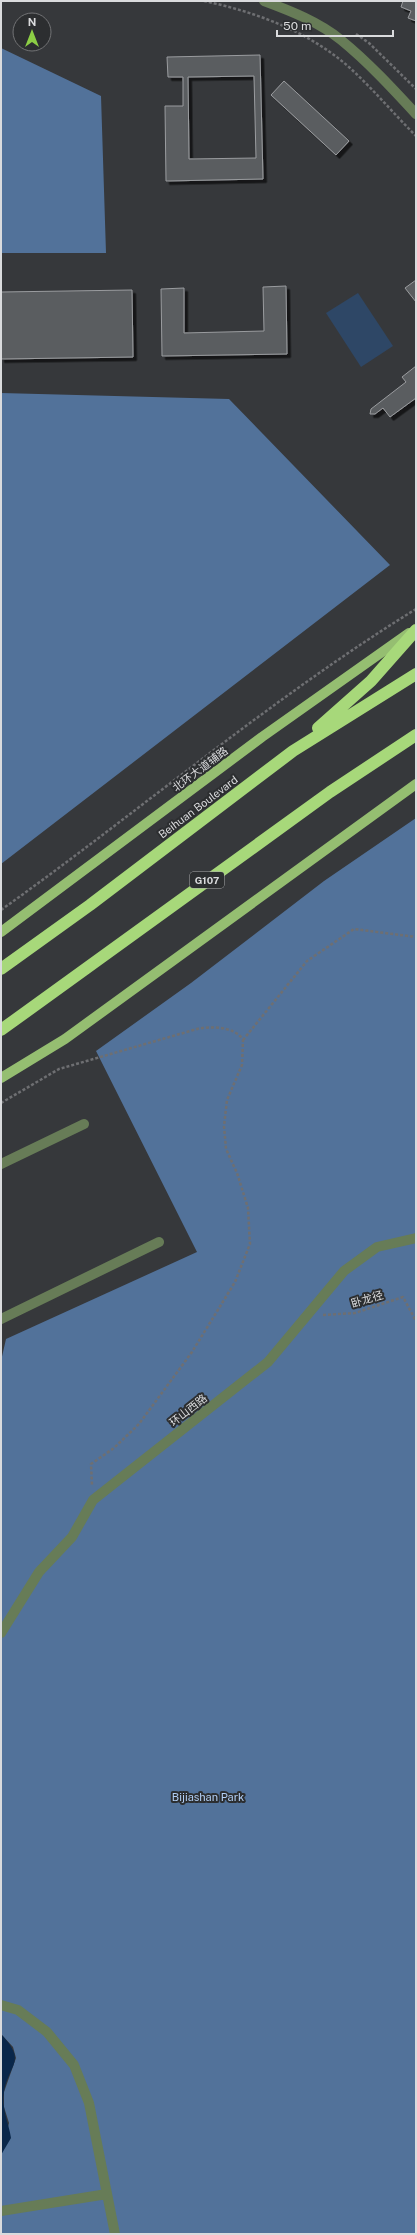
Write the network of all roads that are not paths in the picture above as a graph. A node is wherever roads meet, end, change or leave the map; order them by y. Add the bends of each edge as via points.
1 (264, 1) edge
2 (416, 114) edge
3 (416, 629) edge
4 (416, 674) edge
5 (416, 735) edge
6 (293, 752) junction
7 (416, 784) edge
8 (1, 932) edge
9 (1, 969) edge
10 (1, 1030) edge
11 (1, 1078) edge
12 (84, 1124) dead end
13 (1, 1164) edge
14 (416, 1238) edge
15 (159, 1242) dead end
16 (1, 1319) edge
17 (1, 1633) edge
18 (1, 2005) edge
19 (107, 2194) junction
20 (1, 2211) edge
21 (115, 2234) edge

1 - 2 street via 299,15 341,40
3 - 6 highway via 371,681
3 - 8 main road, 北环大道辅路 via 262,737
4 - 6 highway, Beihuan Boulevard
5 - 10 highway, G107 via 324,797
6 - 9 highway, Beihuan Boulevard
7 - 11 main road via 65,1039
12 - 13 street
14 - 17 street, 环山西路 via 377,1247 344,1271 268,1362 93,1500 72,1537 39,1572
15 - 16 street
18 - 19 street via 18,2010 47,2032 74,2065 90,2103
19 - 20 street
19 - 21 street

